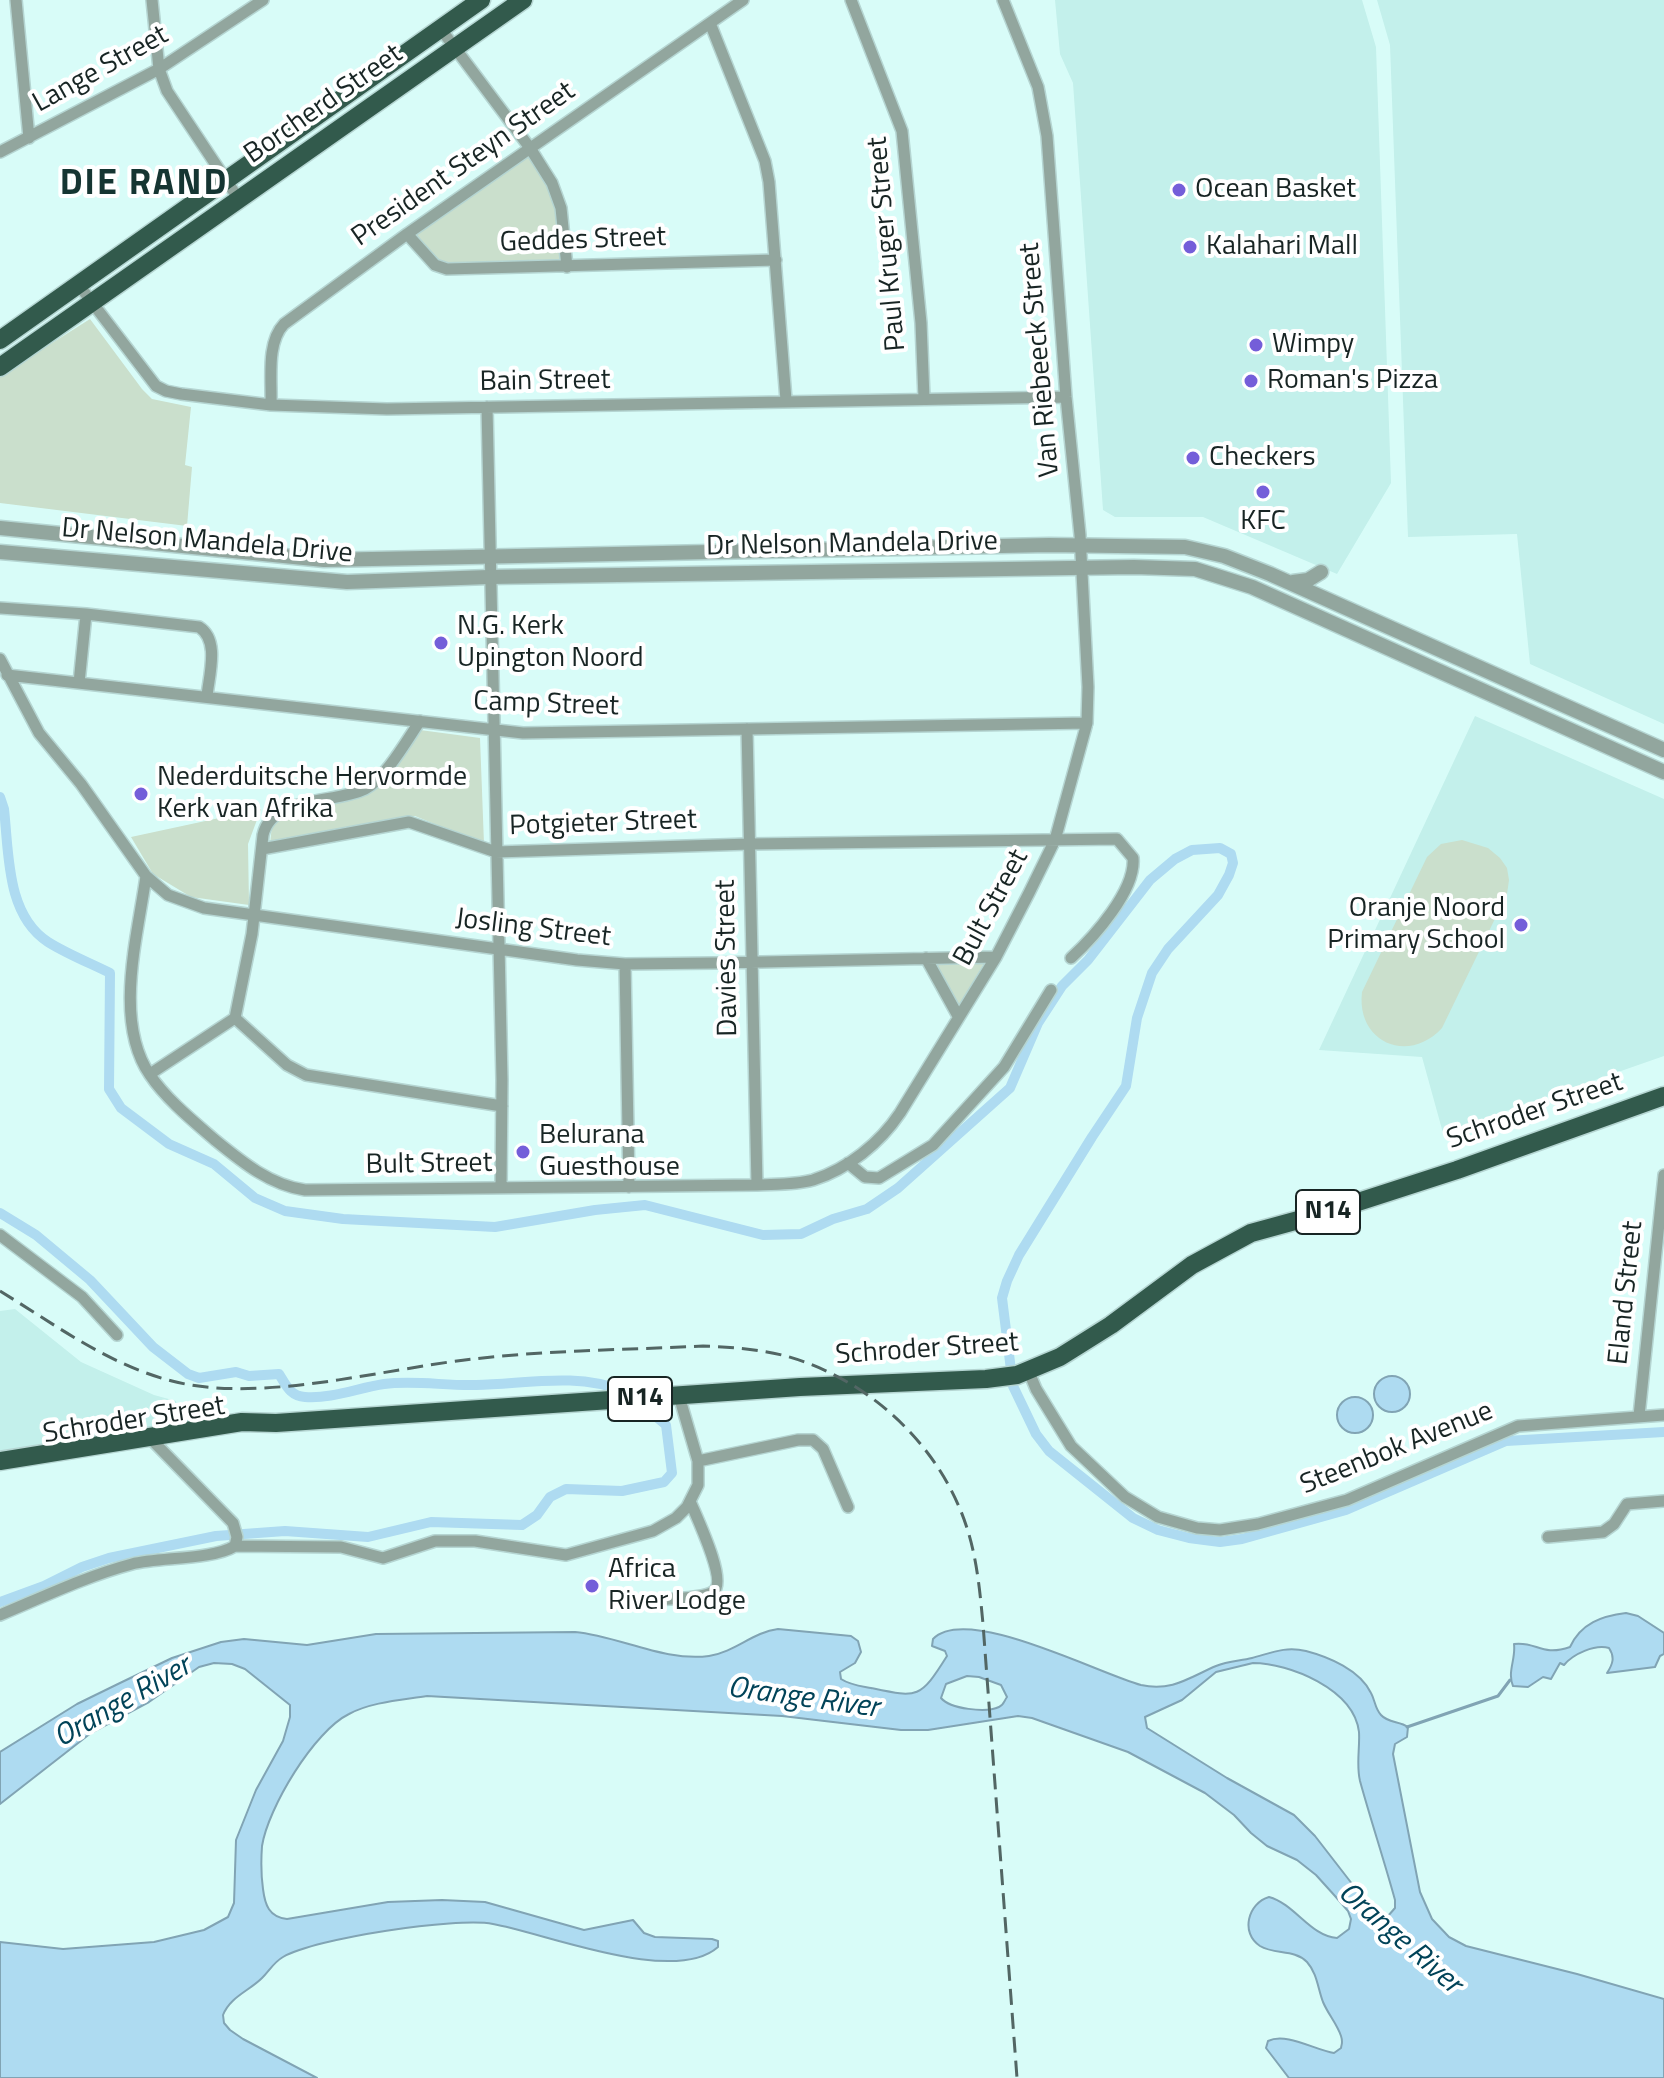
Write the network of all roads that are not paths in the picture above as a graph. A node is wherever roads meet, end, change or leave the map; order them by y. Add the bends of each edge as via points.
1 (16, 0) edge
2 (152, 0) edge
3 (263, 0) edge
4 (481, 0) edge
5 (523, 0) edge
6 (743, 0) edge
7 (851, 0) edge
8 (1003, 0) edge
9 (710, 23) junction
10 (440, 28) junction
11 (456, 48) junction
12 (159, 69) junction
13 (29, 138) junction
14 (530, 148) junction
15 (0, 152) edge
16 (225, 180) junction
17 (238, 198) junction
18 (407, 234) junction
19 (776, 260) junction
20 (567, 267) junction
21 (78, 284) junction
22 (93, 301) junction
23 (1, 337) edge
24 (8, 361) edge
25 (1066, 397) junction
26 (924, 398) junction
27 (786, 400) junction
28 (271, 405) junction
29 (487, 407) junction
30 (0, 528) edge
31 (1080, 545) junction
32 (0, 552) edge
33 (490, 556) junction
34 (1081, 567) junction
35 (1321, 572) dead end
36 (489, 577) junction
37 (1288, 582) junction
38 (1317, 596) junction
39 (1280, 599) junction
40 (0, 608) edge
41 (86, 614) junction
42 (1339, 626) junction
43 (0, 659) edge
44 (7, 675) junction
45 (79, 683) junction
46 (207, 696) junction
47 (420, 721) junction
48 (1087, 723) junction
49 (747, 729) junction
50 (493, 731) junction
51 (1664, 750) edge
52 (1664, 772) edge
53 (1055, 840) junction
54 (750, 844) junction
55 (262, 849) junction
56 (496, 852) junction
57 (146, 876) junction
58 (254, 916) junction
59 (498, 949) junction
60 (996, 957) junction
61 (926, 958) junction
62 (1071, 958) dead end
63 (753, 963) junction
64 (625, 964) junction
65 (1051, 990) dead end
66 (958, 1016) junction
67 (235, 1018) junction
68 (150, 1074) junction
69 (1664, 1096) edge
70 (502, 1106) junction
71 (848, 1163) junction
72 (1664, 1175) edge
73 (757, 1185) junction
74 (629, 1187) junction
75 (501, 1188) junction
76 (1662, 1211) edge
77 (0, 1235) edge
78 (117, 1335) dead end
79 (1017, 1375) junction
80 (679, 1396) junction
81 (1664, 1415) edge
82 (1639, 1416) junction
83 (152, 1440) junction
84 (0, 1461) edge
85 (698, 1461) junction
86 (0, 1471) edge
87 (690, 1501) junction
88 (1664, 1501) edge
89 (848, 1507) dead end
90 (235, 1536) junction
91 (1548, 1537) dead end
92 (651, 1600) dead end
93 (0, 1615) edge

1 - 13 street
2 - 12 street
3 - 12 street, Lange Street
4 - 10 highway, Borcherd Street
5 - 11 highway, Borcherd Street
6 - 9 street, President Steyn Street
7 - 26 street, Paul Kruger Street via 902,131
8 - 25 street, Van Riebeeck Street via 1043,107
9 - 14 street, President Steyn Street
9 - 19 street via 765,161
10 - 11 street
10 - 16 highway, Borcherd Street
11 - 14 street
11 - 17 highway, Borcherd Street
12 - 13 street, Lange Street
12 - 16 street via 171,99
13 - 15 street, Lange Street
14 - 18 street, President Steyn Street
14 - 20 street via 558,199
16 - 17 street
16 - 21 highway, Borcherd Street
17 - 22 highway, Borcherd Street
18 - 20 street, Geddes Street via 435,265 447,269
18 - 28 street, President Steyn Street via 280,327 273,346
19 - 20 street, Geddes Street
19 - 27 street
21 - 22 street, Bain Street
21 - 23 highway, Borcherd Street
22 - 24 highway, Borcherd Street
22 - 28 street, Bain Street via 162,390
23 - 24 street
25 - 26 street, Bain Street
25 - 31 street, Van Riebeeck Street
26 - 27 street, Bain Street
27 - 29 street, Bain Street
28 - 29 street, Bain Street
29 - 33 street
30 - 33 street, Dr Nelson Mandela Drive via 306,559
31 - 33 street, Dr Nelson Mandela Drive
31 - 34 street, Van Riebeeck Street
31 - 37 street, Dr Nelson Mandela Drive via 1197,549
32 - 36 street, Dr Nelson Mandela Drive via 318,581
33 - 36 street
34 - 36 street, Dr Nelson Mandela Drive
34 - 39 street, Dr Nelson Mandela Drive via 1195,569
34 - 48 street, Van Riebeeck Street
35 - 37 street
36 - 50 street
37 - 38 street, Dr Nelson Mandela Drive
38 - 39 street
38 - 42 street
38 - 51 street, Dr Nelson Mandela Drive
39 - 42 street, Dr Nelson Mandela Drive
40 - 41 street
41 - 45 street
41 - 46 street via 203,629 211,643
42 - 52 street, Dr Nelson Mandela Drive
43 - 44 street
44 - 45 street, Camp Street
44 - 57 street via 39,733
45 - 46 street, Camp Street
46 - 47 street, Camp Street
47 - 50 street, Camp Street
47 - 55 street via 369,787 279,812 267,823
48 - 49 street, Camp Street
48 - 53 street, Bult Street
49 - 50 street, Camp Street
49 - 54 street, Davies Street
50 - 56 street
53 - 54 street, Potgieter Street
53 - 60 street, Bult Street
53 - 62 street, Potgieter Street via 1116,839 1134,864 1126,889 1093,937
54 - 56 street, Potgieter Street
54 - 63 street, Davies Street
55 - 56 street, Potgieter Street via 409,822
55 - 58 street
56 - 59 street
57 - 58 street, Josling Street via 179,900
57 - 68 street, Bult Street via 130,1001 135,1039
58 - 59 street, Josling Street
58 - 67 street
59 - 64 street, Josling Street
59 - 70 street
60 - 61 street, Josling Street
60 - 66 street, Bult Street
61 - 63 street, Josling Street
61 - 66 street
63 - 64 street, Josling Street
63 - 73 street, Davies Street
64 - 74 street
65 - 71 street via 1004,1067 933,1145 879,1178 865,1177
66 - 71 street, Bult Street via 895,1121
67 - 68 street
67 - 70 street via 287,1065 306,1075
68 - 75 street, Bult Street via 238,1159 294,1188
69 - 79 highway, Schroder Street / N14 via 1457,1170 1251,1233 1192,1265 1060,1357
70 - 75 street
71 - 73 street, Bult Street via 814,1179
72 - 76 street, Eland Street
73 - 74 street, Bult Street
74 - 75 street, Bult Street
76 - 82 street, Eland Street
77 - 78 street via 82,1297
79 - 80 highway, Schroder Street / N14
79 - 82 street, Steenbok Avenue via 1036,1389 1071,1446 1125,1497 1158,1517 1220,1530 1347,1500 1511,1428
80 - 83 highway, Schroder Street / N14 via 276,1423 261,1430
80 - 85 street
81 - 82 street, Steenbok Avenue
83 - 84 highway, Schroder Street / N14
83 - 86 highway, Schroder Street / N14
83 - 90 street
85 - 87 street via 698,1485
85 - 89 street via 813,1440 823,1449
87 - 90 street via 676,1518 653,1531 566,1555 475,1541 435,1541 383,1558 341,1547
87 - 92 street via 713,1557 717,1588 705,1595
88 - 91 street via 1627,1504 1603,1532
90 - 93 street via 211,1553 130,1565

